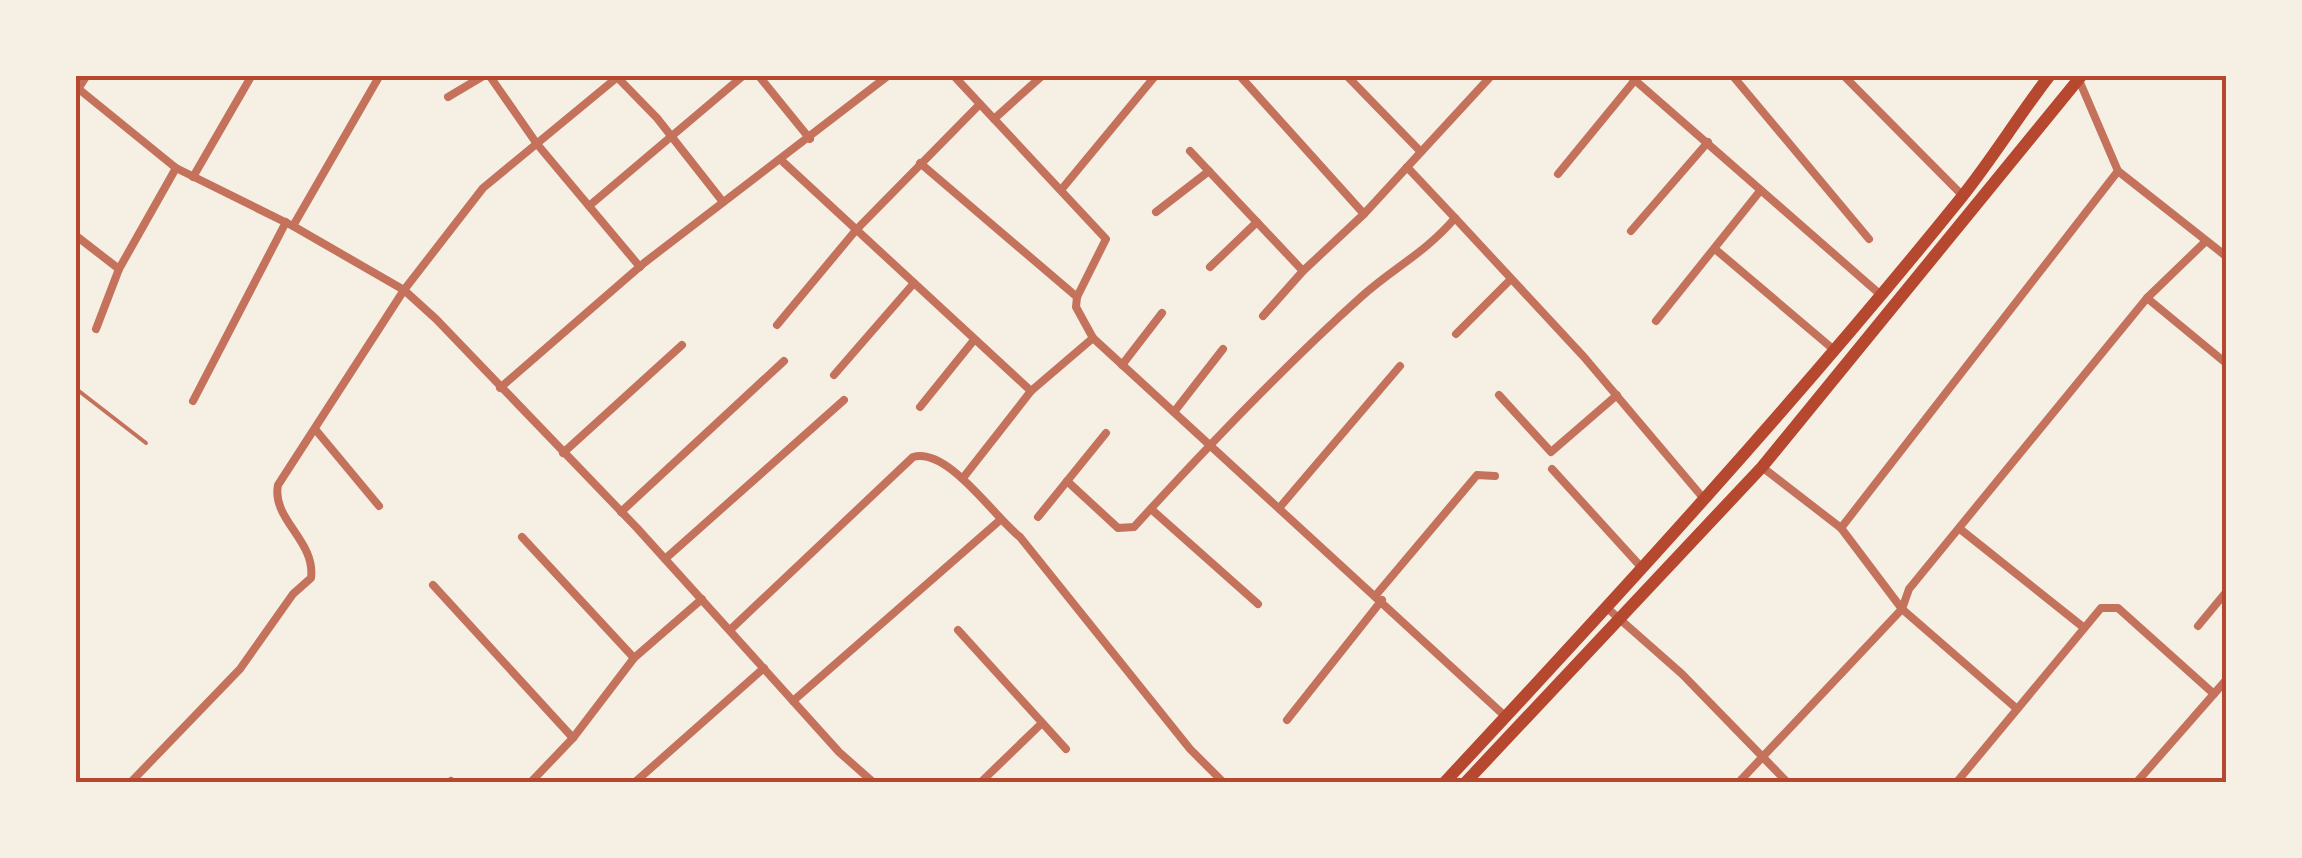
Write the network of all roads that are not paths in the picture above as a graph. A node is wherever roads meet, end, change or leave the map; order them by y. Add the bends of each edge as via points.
1 (87, 75) edge
2 (252, 75) edge
3 (380, 75) edge
4 (487, 75) edge
5 (744, 75) edge
6 (758, 75) edge
7 (890, 75) edge
8 (953, 75) edge
9 (1043, 75) edge
10 (1156, 75) edge
11 (1239, 75) edge
12 (1346, 75) edge
13 (1492, 75) edge
14 (1732, 75) edge
15 (1844, 75) edge
16 (2050, 75) edge
17 (617, 76) edge
18 (1632, 77) edge
19 (2080, 77) edge
20 (76, 87) edge
21 (448, 97) dead end
22 (980, 104) junction
23 (994, 119) junction
24 (671, 136) junction
25 (810, 139) junction
26 (1708, 142) junction
27 (537, 144) junction
28 (1190, 150) dead end
29 (1421, 152) junction
30 (781, 160) junction
31 (920, 163) junction
32 (1407, 167) junction
33 (176, 168) junction
34 (1209, 171) junction
35 (2118, 171) junction
36 (1558, 174) dead end
37 (193, 177) junction
38 (1061, 190) junction
39 (1760, 191) junction
40 (1962, 196) junction
41 (723, 202) junction
42 (589, 206) junction
43 (1156, 212) dead end
44 (1364, 214) junction
45 (1455, 218) junction
46 (1256, 222) junction
47 (289, 224) junction
48 (856, 230) junction
49 (1631, 230) dead end
50 (75, 235) edge
51 (1869, 239) dead end
52 (2206, 241) junction
53 (1715, 249) junction
54 (2227, 257) edge
55 (640, 267) junction
56 (1210, 267) dead end
57 (118, 269) junction
58 (1302, 271) junction
59 (1510, 280) junction
60 (914, 283) junction
61 (404, 290) junction
62 (1880, 294) junction
63 (1076, 297) junction
64 (2147, 298) junction
65 (1894, 309) junction
66 (1162, 313) dead end
67 (1263, 316) dead end
68 (1656, 321) dead end
69 (777, 325) dead end
70 (96, 329) dead end
71 (1456, 334) dead end
72 (1093, 338) junction
73 (974, 340) junction
74 (682, 345) dead end
75 (1223, 348) dead end
76 (1833, 349) junction
77 (784, 361) dead end
78 (2227, 364) edge
79 (1122, 365) junction
80 (1400, 366) dead end
81 (834, 375) dead end
82 (75, 388) edge
83 (500, 388) junction
84 (1031, 391) junction
85 (1500, 394) dead end
86 (1616, 395) junction
87 (844, 400) dead end
88 (193, 401) dead end
89 (920, 407) dead end
90 (1174, 412) junction
91 (314, 429) junction
92 (1106, 433) dead end
93 (146, 444) dead end
94 (1209, 445) junction
95 (563, 453) junction
96 (1762, 467) junction
97 (1552, 470) dead end
98 (1495, 476) dead end
99 (963, 478) junction
100 (1067, 481) junction
101 (1704, 499) junction
102 (379, 506) dead end
103 (1280, 507) junction
104 (1151, 508) junction
105 (620, 512) junction
106 (1038, 516) dead end
107 (999, 521) junction
108 (1841, 528) junction
109 (1960, 529) junction
110 (522, 537) dead end
111 (665, 559) junction
112 (1642, 568) junction
113 (433, 585) dead end
114 (2227, 591) edge
115 (1379, 598) junction
116 (702, 600) junction
117 (1258, 604) dead end
118 (1606, 607) junction
119 (1902, 610) junction
120 (1620, 620) junction
121 (2198, 626) dead end
122 (2083, 627) junction
123 (730, 630) junction
124 (958, 630) dead end
125 (634, 658) junction
126 (764, 668) junction
127 (2227, 679) edge
128 (2214, 694) junction
129 (793, 700) junction
130 (2016, 708) junction
131 (1506, 716) junction
132 (1287, 720) dead end
133 (1042, 723) junction
134 (1519, 728) junction
135 (572, 738) junction
136 (1066, 749) dead end
137 (1762, 756) junction
138 (130, 783) edge
139 (530, 783) edge
140 (634, 783) edge
141 (874, 783) edge
142 (980, 783) edge
143 (1224, 783) edge
144 (1444, 783) edge
145 (1465, 783) edge
146 (1738, 783) edge
147 (1788, 783) edge
148 (1956, 783) edge
149 (2136, 783) edge

1 - 20 street
2 - 37 street
3 - 47 street
4 - 21 street
4 - 27 street
5 - 24 street
6 - 25 street
7 - 25 street
8 - 22 street
9 - 23 street
10 - 38 street
11 - 44 street
12 - 29 street
13 - 29 street
14 - 51 street
15 - 40 street
16 - 40 highway
17 - 24 street
17 - 27 street
18 - 26 street
18 - 36 street
19 - 35 street
19 - 65 highway
20 - 33 street
22 - 23 street
22 - 31 street
23 - 38 street
24 - 41 street
24 - 42 street
25 - 30 street
26 - 39 street
26 - 49 street
27 - 42 street
27 - 61 street via 483,188
28 - 34 street
29 - 32 street
30 - 41 street
30 - 48 street
31 - 48 street
31 - 63 street
32 - 44 street
32 - 45 street
33 - 37 street
33 - 57 street
34 - 43 street
34 - 46 street
35 - 52 street
35 - 108 street
37 - 47 street
38 - 63 street via 1106,239
39 - 53 street
39 - 62 street
40 - 62 highway
41 - 55 street
42 - 55 street
44 - 58 street
45 - 59 street
45 - 94 street via 1434,243 1364,294
46 - 56 street
46 - 58 street
47 - 61 street
47 - 88 street
48 - 60 street
48 - 69 street
50 - 57 street
52 - 54 street
52 - 64 street
53 - 68 street
53 - 76 street
55 - 83 street
57 - 70 street
58 - 67 street
59 - 71 street
59 - 86 street
60 - 73 street
60 - 81 street
61 - 83 street
61 - 91 street
62 - 65 street
62 - 76 highway
63 - 72 street
64 - 78 street
64 - 109 street
65 - 96 highway
66 - 79 street
72 - 79 street
72 - 84 street
73 - 84 street
73 - 89 street
74 - 95 street
75 - 90 street
76 - 101 highway
77 - 105 street
79 - 90 street
80 - 103 street
82 - 93 lane
83 - 95 street
84 - 99 street
85 - 86 street via 1551,452
86 - 101 street
87 - 111 street
90 - 94 street
91 - 102 street
91 - 138 street via 276,494 312,554 311,578 292,594 240,669
92 - 100 street
94 - 103 street
94 - 104 street
95 - 105 street
96 - 108 street
96 - 120 highway
97 - 112 street
98 - 115 street via 1478,476
99 - 107 street
99 - 123 street via 932,456 913,458
100 - 104 street via 1122,530 1134,528
100 - 106 street
101 - 112 highway
103 - 115 street
104 - 117 street
105 - 111 street
107 - 129 street
107 - 143 street
108 - 119 street
109 - 119 street via 1909,589
109 - 122 street
110 - 125 street
111 - 116 street
112 - 118 highway
113 - 135 street
114 - 121 street
115 - 131 street
115 - 132 street
116 - 123 street
116 - 125 street
118 - 120 street
118 - 131 highway
119 - 130 street
119 - 137 street
120 - 134 highway
120 - 137 street
122 - 128 street via 2100,608 2118,608
122 - 130 street
123 - 126 street
124 - 133 street
125 - 135 street
126 - 129 street
126 - 140 street
127 - 128 street
128 - 149 street
129 - 141 street
130 - 148 street
131 - 134 street
131 - 144 highway
133 - 136 street
133 - 142 street
134 - 145 highway
135 - 139 street
137 - 146 street
137 - 147 street

